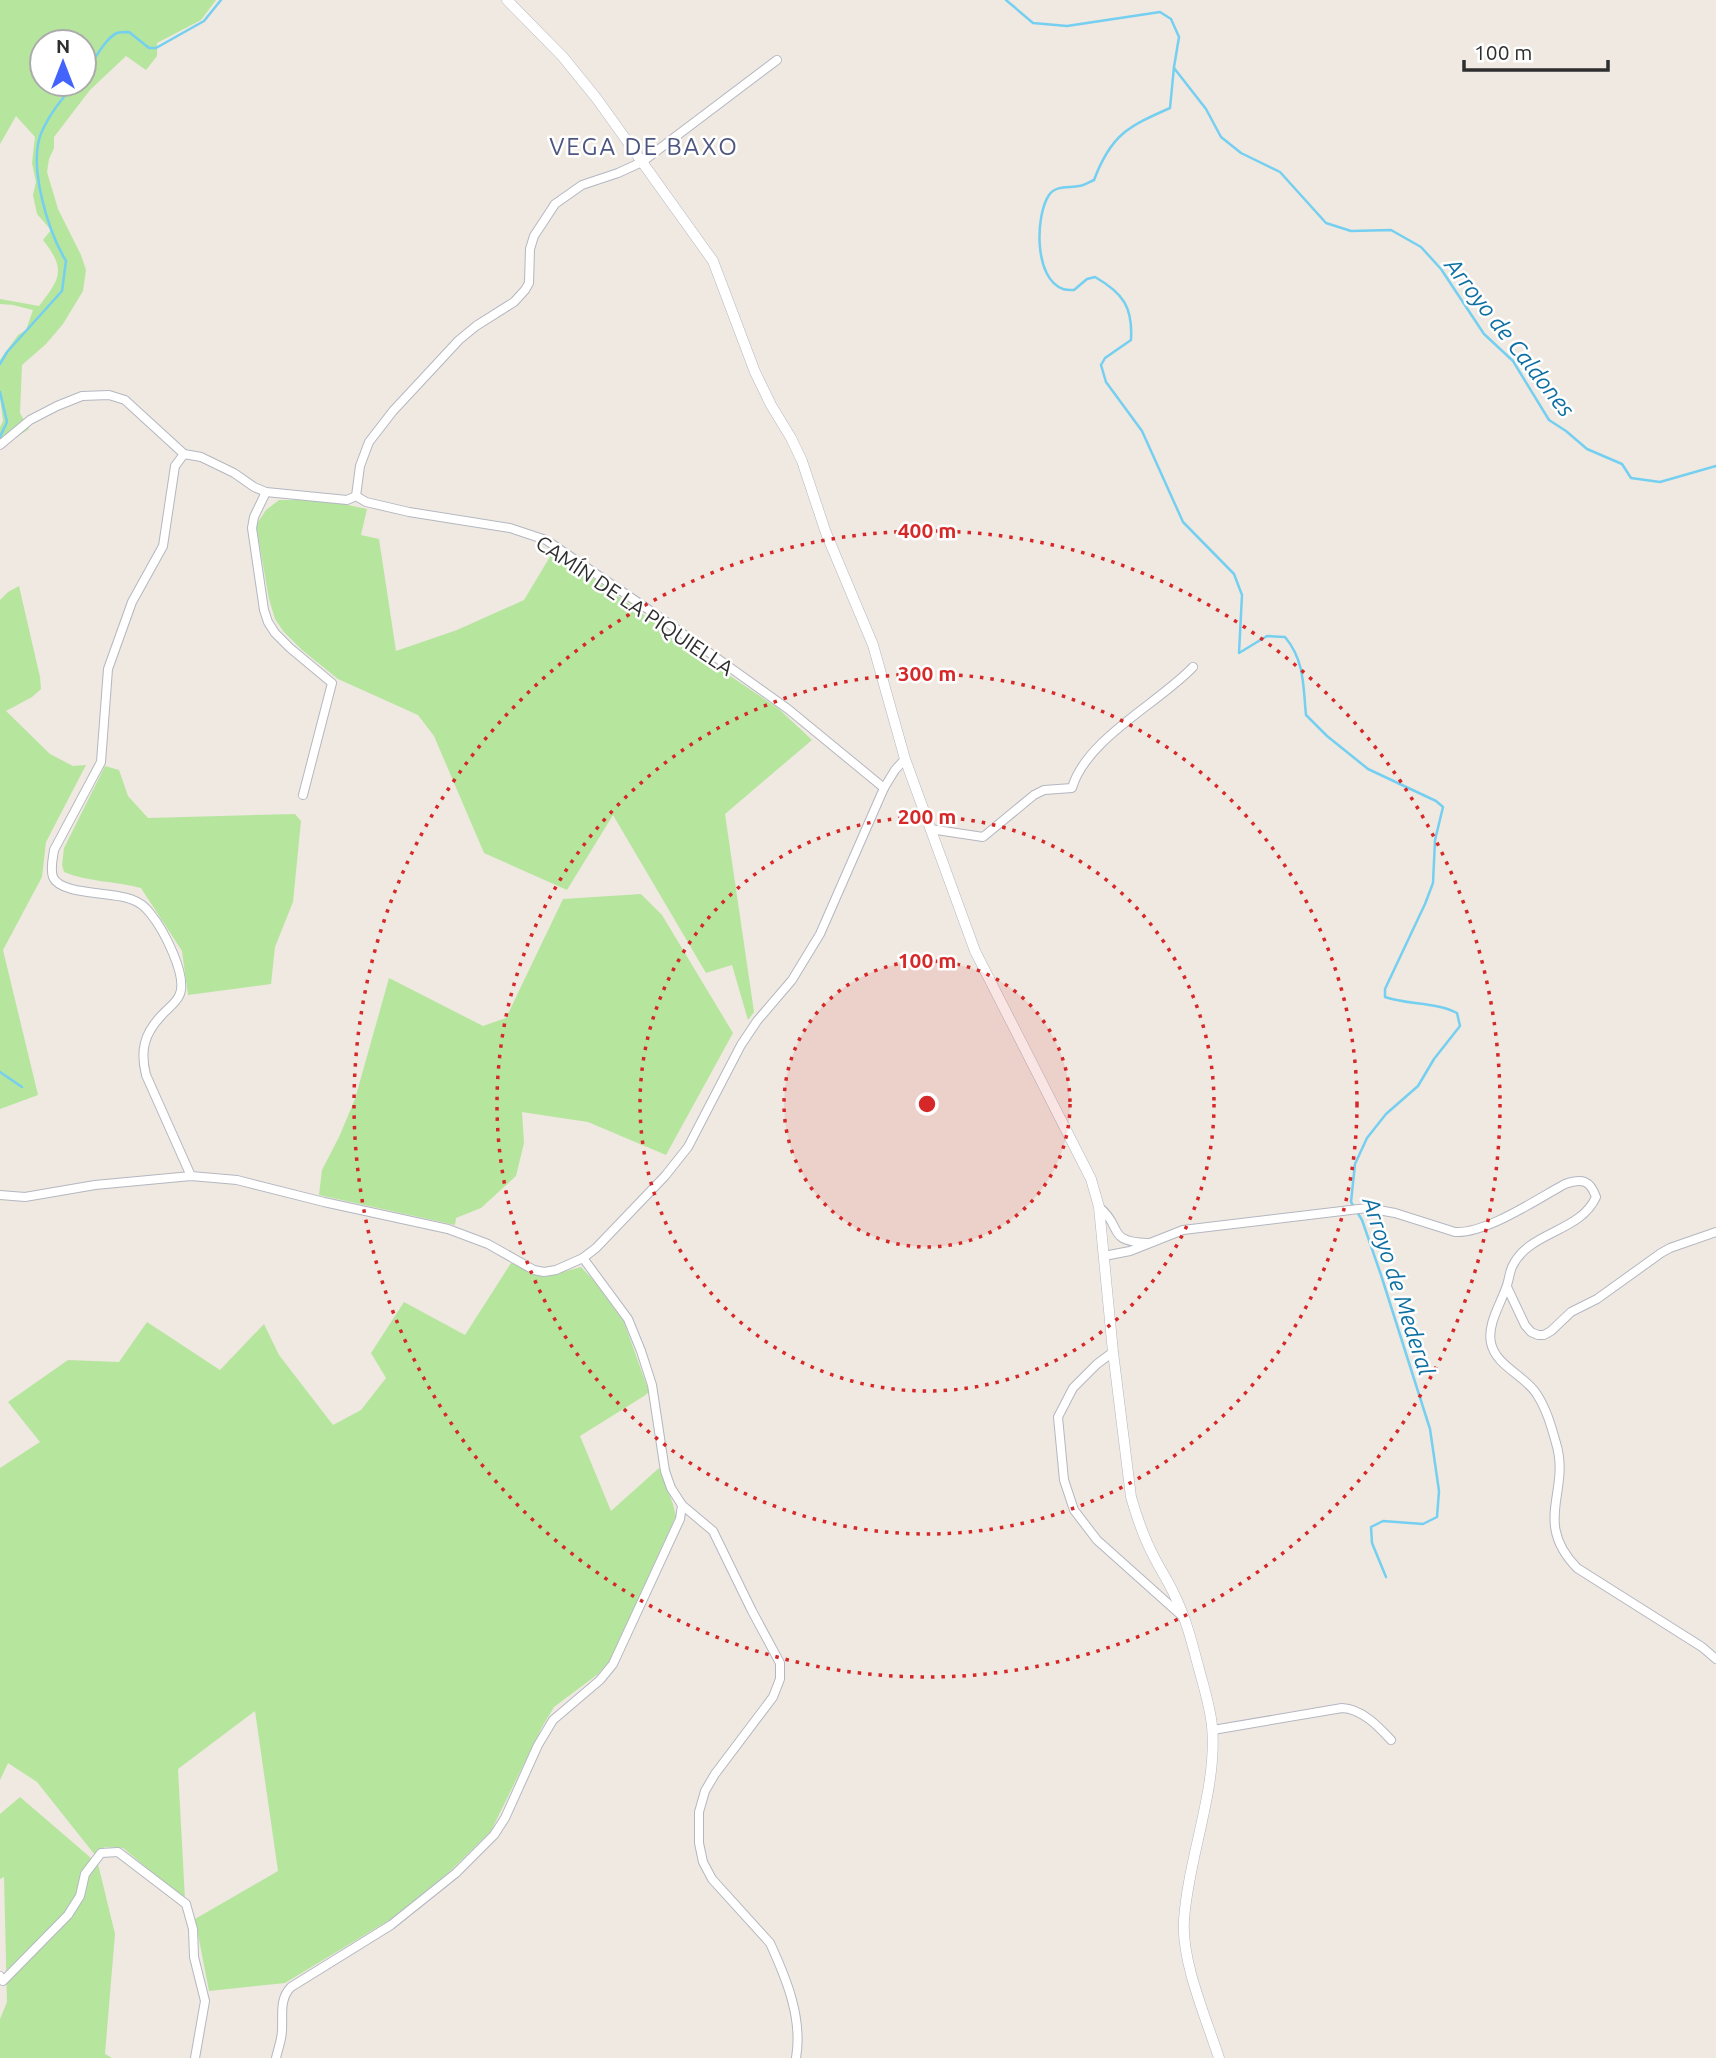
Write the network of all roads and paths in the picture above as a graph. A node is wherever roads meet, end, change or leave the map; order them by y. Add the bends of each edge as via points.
1 (507, 0) edge
2 (777, 60) dead end
3 (642, 162) junction
4 (0, 445) edge
5 (184, 454) junction
6 (266, 492) junction
7 (356, 496) junction
8 (1193, 667) dead end
9 (905, 759) junction
10 (884, 788) junction
11 (303, 795) dead end
12 (930, 829) junction
13 (191, 1176) junction
14 (0, 1195) edge
15 (1099, 1207) junction
16 (1716, 1232) edge
17 (1120, 1238) junction
18 (1149, 1243) junction
19 (1103, 1251) junction
20 (583, 1258) junction
21 (1507, 1286) junction
22 (1113, 1352) junction
23 (682, 1505) junction
24 (1185, 1618) junction
25 (1716, 1659) edge
26 (1213, 1730) junction
27 (1391, 1740) dead end
28 (0, 1976) edge
29 (195, 2058) edge
30 (276, 2058) edge
31 (796, 2058) edge
32 (1219, 2058) edge

1 - 3 street via 563,57
2 - 3 street
3 - 7 street via 582,185 555,204 534,236 525,290 459,340 393,411 369,442
3 - 9 street via 713,261 755,372 802,461 826,533 873,645
4 - 5 street, CAMÍN DE LA PIQUIELLA via 30,420 82,396 109,396 125,400
5 - 6 street, CAMÍN DE LA PIQUIELLA via 201,457
5 - 13 street via 175,466 163,546 132,602 108,669 101,762 54,850 52,865 61,886 135,900 150,913 173,955 181,974 180,995 152,1026 142,1059
6 - 7 street, CAMÍN DE LA PIQUIELLA via 347,500
6 - 11 street via 251,528 264,610 275,633 332,683
7 - 10 street, CAMÍN DE LA PIQUIELLA via 408,512 510,528 546,540 788,709
8 - 12 street via 1093,753 1072,788 1034,795 982,837
9 - 10 street
9 - 12 street
10 - 20 street via 820,934 792,980 741,1045 688,1147
12 - 15 street via 975,951 1091,1178
13 - 14 street
13 - 20 street via 237,1180 448,1229 488,1244 534,1270 556,1270
15 - 17 street
15 - 19 street
16 - 21 street via 1661,1253 1544,1335 1525,1325
17 - 18 street
17 - 19 street
18 - 19 street via 1129,1251
18 - 21 street via 1183,1230 1367,1208 1465,1233 1492,1224 1576,1180 1592,1187 1595,1197 1591,1206 1581,1217 1521,1253
19 - 22 street
20 - 23 street via 628,1319 652,1385 664,1471
21 - 25 street via 1490,1342 1503,1363 1536,1393 1547,1413 1561,1468 1554,1523 1566,1556 1577,1568
22 - 24 street via 1137,1519
22 - 24 street via 1073,1388 1058,1417 1064,1480 1074,1510 1097,1540
23 - 30 street via 680,1519 613,1664 554,1720 494,1835 456,1873 391,1925 286,1991
23 - 31 street via 713,1531 780,1663 773,1697 705,1791 699,1812 699,1843 712,1879 775,1953 794,2007
24 - 26 street
26 - 27 street via 1350,1708 1375,1723
26 - 32 street via 1210,1773 1183,1922 1190,1967
28 - 29 street via 3,1981 68,1915 80,1896 85,1874 101,1853 118,1852 186,1904 205,2001

